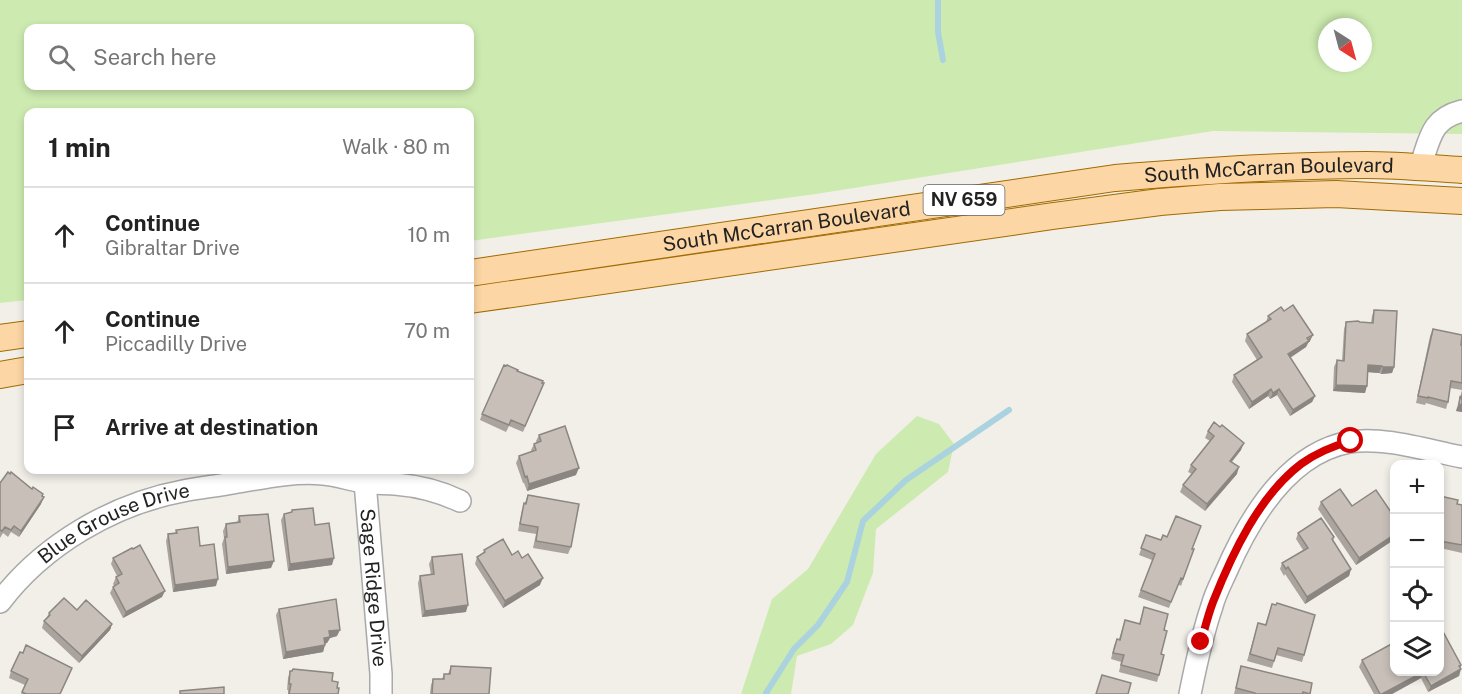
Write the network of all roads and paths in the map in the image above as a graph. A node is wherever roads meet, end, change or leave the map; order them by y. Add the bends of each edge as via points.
1 (1462, 111) edge
2 (1420, 167) junction
3 (1462, 170) edge
4 (1462, 201) edge
5 (474, 272) edge
6 (474, 299) edge
7 (24, 335) edge
8 (0, 338) edge
9 (24, 371) edge
10 (0, 375) edge
11 (1462, 457) edge
12 (365, 482) junction
13 (460, 501) dead end
14 (0, 602) edge
15 (381, 694) edge
16 (1190, 694) edge

1 - 2 street via 1446,116 1434,127
2 - 3 main road, South McCarran Boulevard / NV 659
2 - 5 main road, South McCarran Boulevard / NV 659 via 1304,166 1115,178
4 - 6 main road, South McCarran Boulevard / NV 659 via 1336,194 1220,196 1053,216
7 - 8 main road
9 - 10 main road
11 - 16 street via 1367,440 1336,445 1301,464 1268,498 1232,560 1212,603
12 - 13 street, Blue Grouse Drive via 430,489
12 - 14 street, Blue Grouse Drive via 323,474 280,476 182,491 142,502 58,544
12 - 15 street, Sage Ridge Drive

